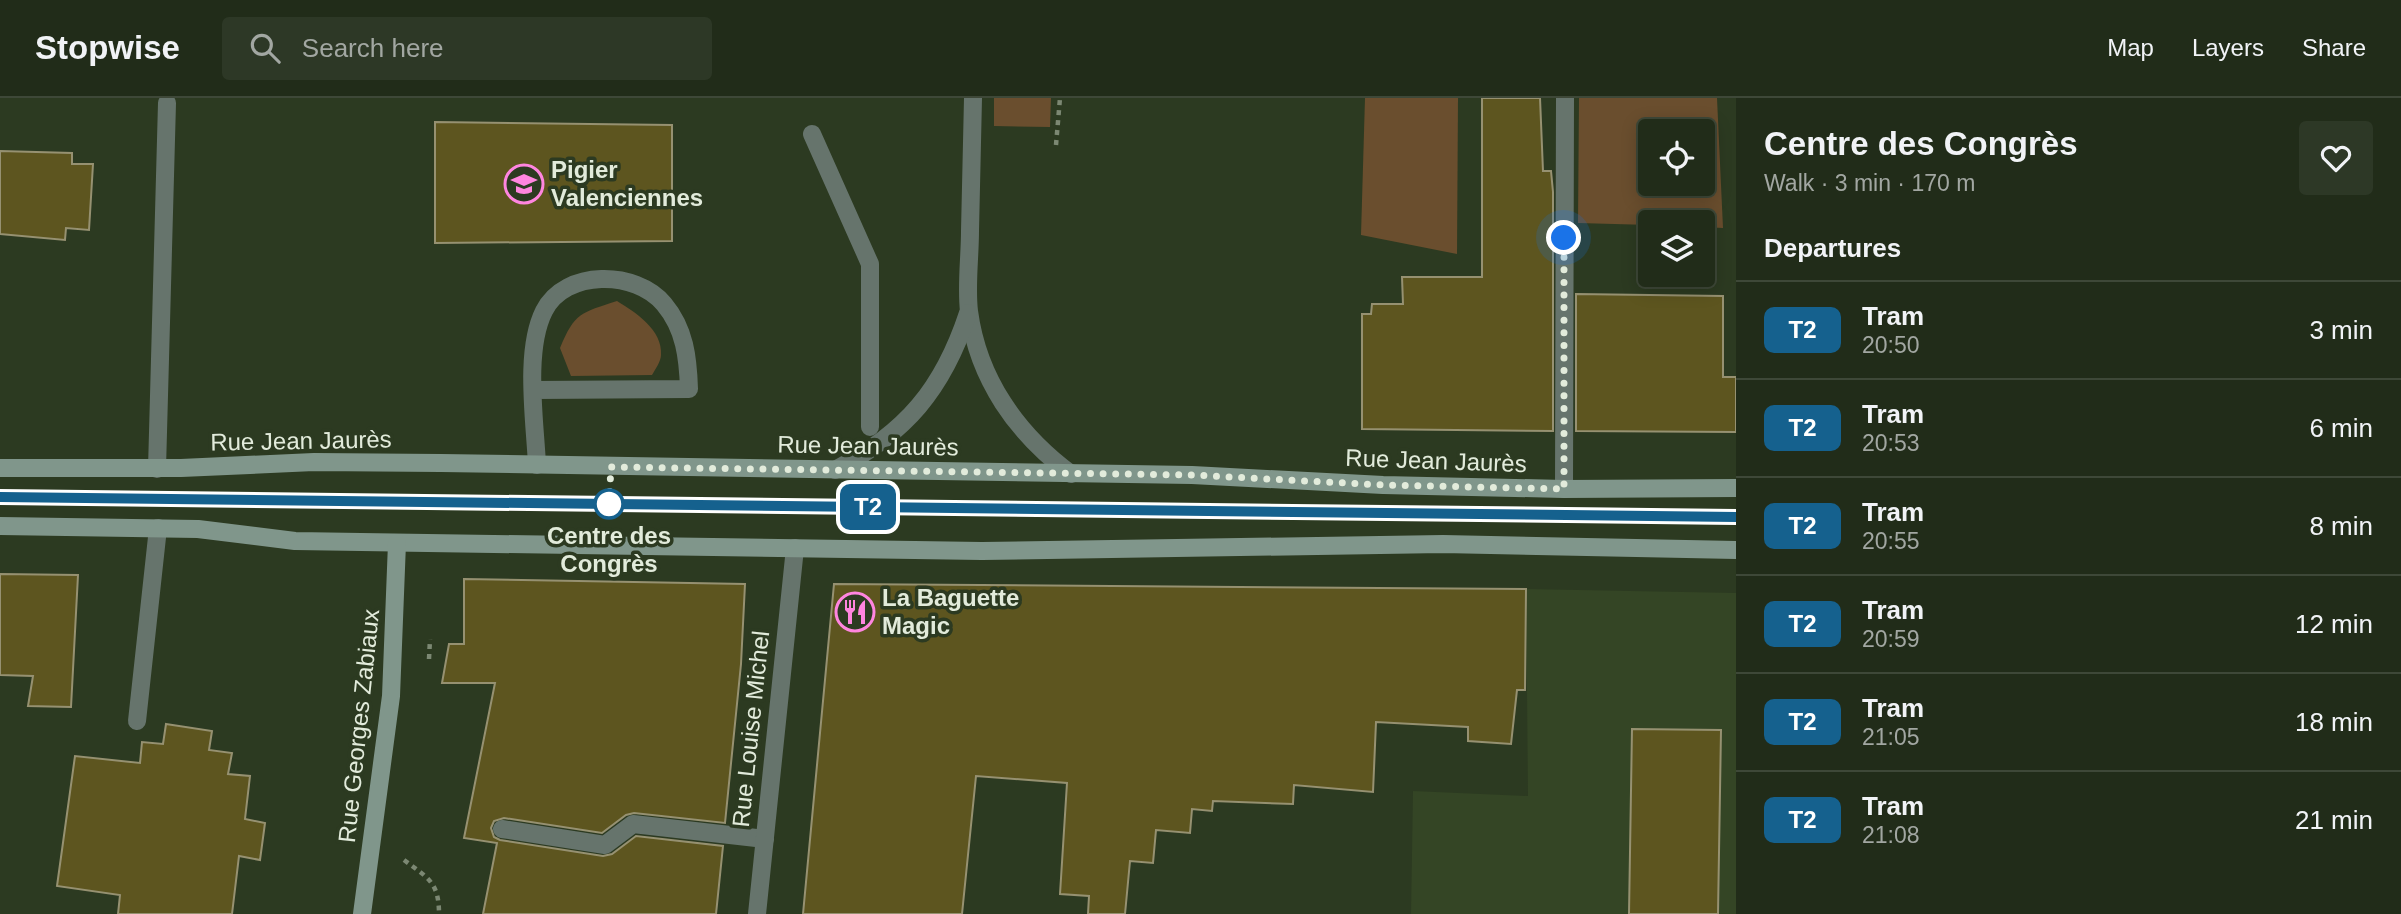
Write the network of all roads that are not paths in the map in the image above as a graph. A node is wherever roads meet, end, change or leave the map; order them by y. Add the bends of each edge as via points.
1 (973, 98) edge
2 (1565, 98) edge
3 (167, 103) dead end
4 (812, 134) dead end
5 (969, 310) junction
6 (534, 390) junction
7 (870, 427) dead end
8 (537, 465) junction
9 (0, 468) edge
10 (157, 469) junction
11 (835, 470) junction
12 (1071, 474) junction
13 (1736, 488) edge
14 (1564, 489) junction
15 (0, 526) edge
16 (158, 528) junction
17 (397, 542) junction
18 (795, 548) junction
19 (1736, 550) edge
20 (137, 721) dead end
21 (502, 829) dead end
22 (765, 839) junction
23 (362, 914) edge
24 (757, 914) edge

1 - 5 street
2 - 14 street
3 - 10 street
4 - 7 street via 870,264
5 - 11 street via 952,357 925,400 887,439
5 - 12 street via 981,361 1002,401 1035,443
6 - 6 street via 534,345 544,311 553,297 580,283 619,280 649,291 663,302 683,337 689,389
6 - 8 street
8 - 10 main road, Rue Jean Jaurès via 314,462
8 - 11 main road, Rue Jean Jaurès
9 - 10 main road, Rue Jean Jaurès
11 - 12 main road, Rue Jean Jaurès
12 - 14 main road, Rue Jean Jaurès
13 - 14 main road, Rue Jean Jaurès
15 - 16 main road
16 - 17 main road via 295,541
16 - 20 street
17 - 18 main road
17 - 23 main road, Rue Georges Zabiaux via 391,696
18 - 19 main road via 982,551 1443,544
18 - 22 street, Rue Louise Michel
21 - 22 street via 605,845 633,824
22 - 24 street, Rue Louise Michel

